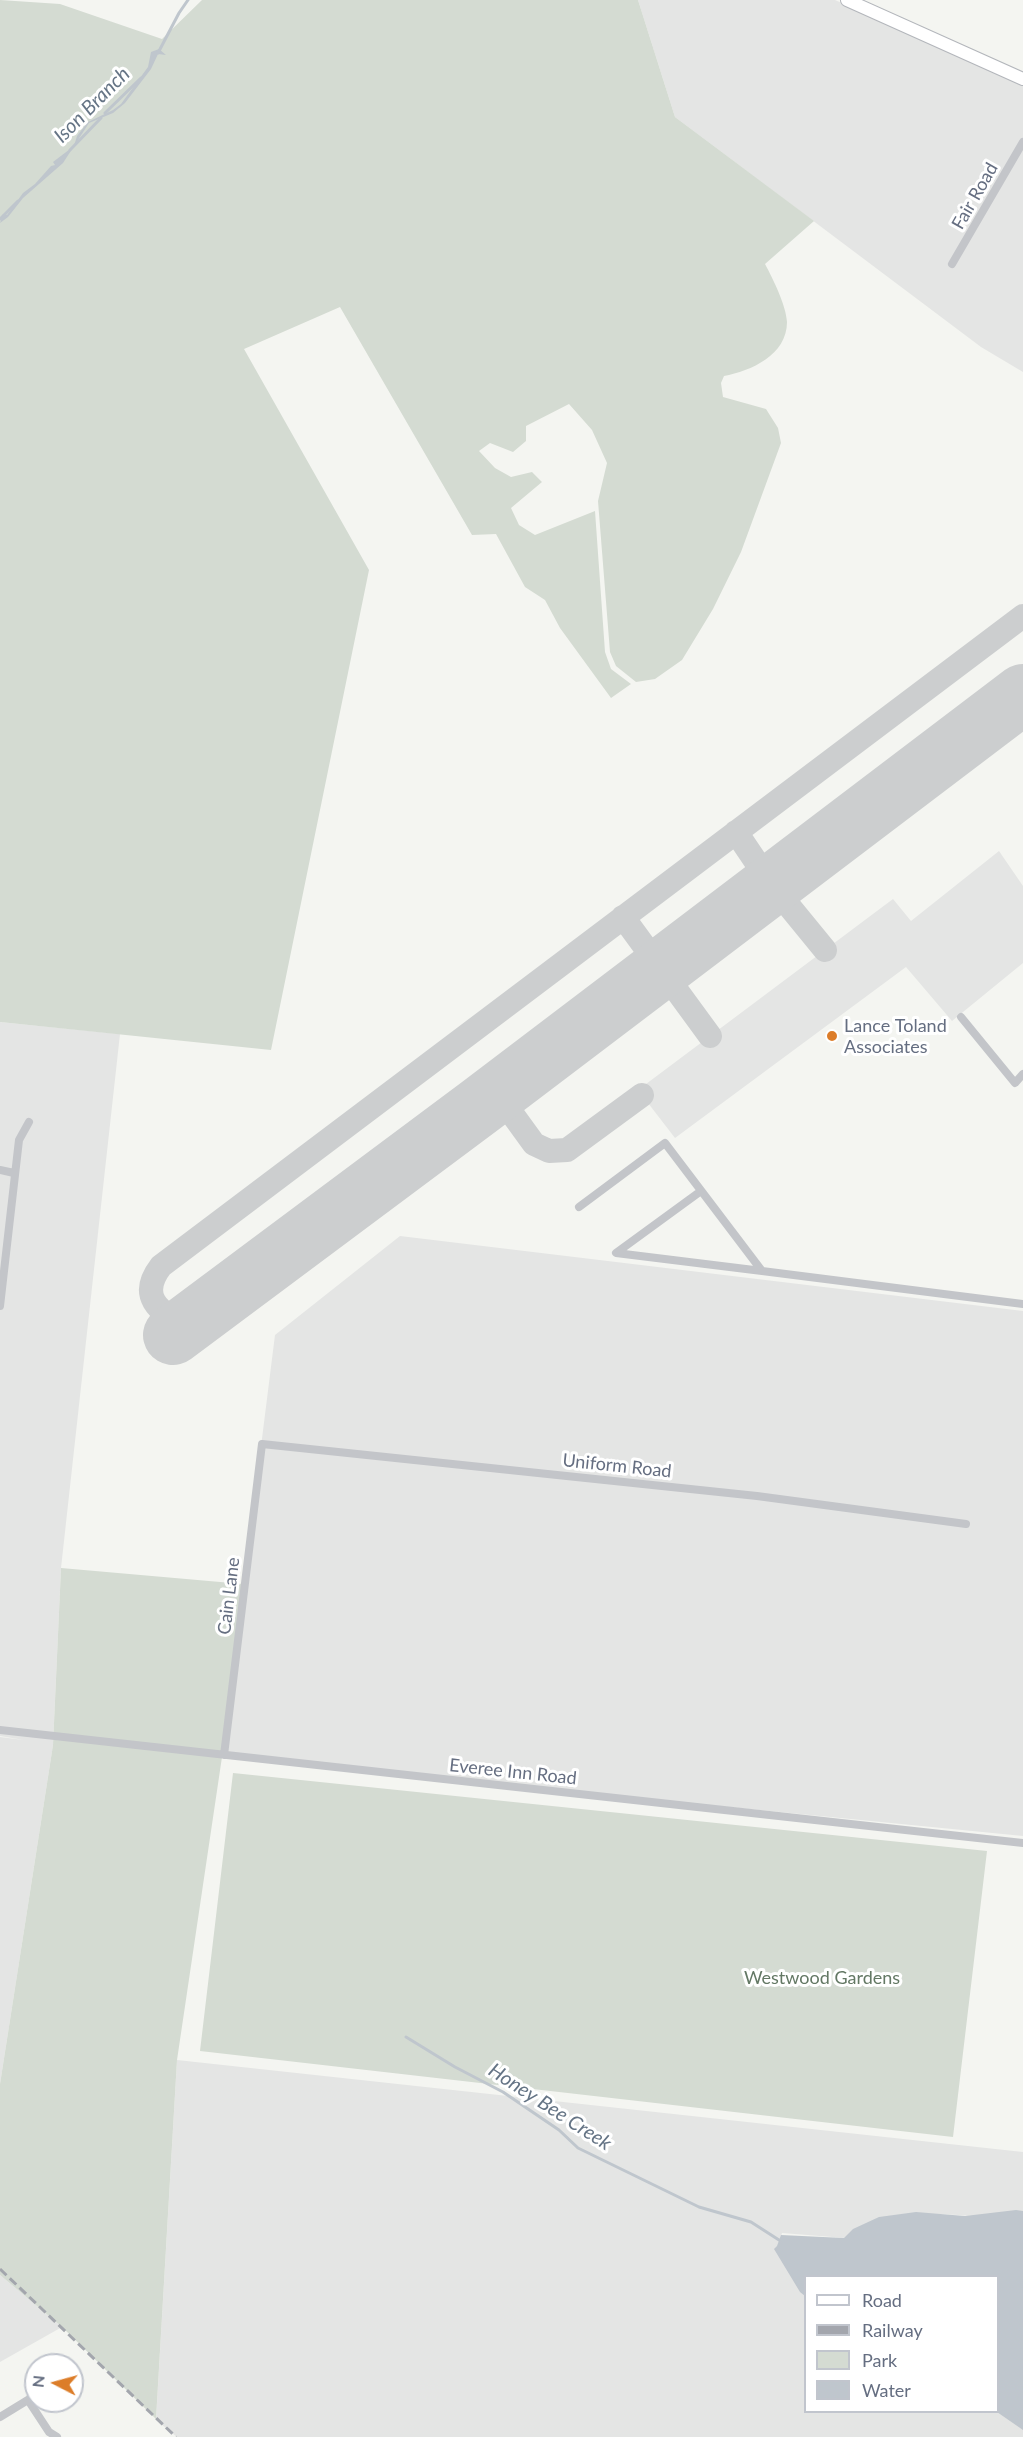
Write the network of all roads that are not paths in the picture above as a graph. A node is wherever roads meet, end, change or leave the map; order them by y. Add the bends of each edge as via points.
1 (847, 0) edge
2 (1023, 79) edge
3 (1023, 142) edge
4 (952, 264) dead end
5 (962, 1017) dead end
6 (1023, 1074) edge
7 (29, 1122) dead end
8 (0, 1170) edge
9 (15, 1173) junction
10 (701, 1191) junction
11 (579, 1207) dead end
12 (762, 1271) junction
13 (1023, 1304) edge
14 (0, 1306) edge
15 (265, 1444) joint
16 (966, 1524) dead end
17 (0, 1730) edge
18 (224, 1755) junction
19 (1023, 1843) edge
20 (24, 2402) edge
21 (37, 2413) edge
22 (0, 2416) edge
23 (57, 2437) edge

1 - 2 main road
3 - 4 street, Fair Road
5 - 6 street via 1015,1083
7 - 9 street via 19,1140
8 - 9 street
9 - 14 street
10 - 11 street via 665,1143
10 - 12 street
10 - 12 street via 616,1253
12 - 13 street
15 - 16 street, Uniform Road via 757,1496
15 - 18 street, Cain Lane
17 - 18 street, Everee Inn Road
18 - 19 street, Everee Inn Road
20 - 22 street
21 - 23 street

